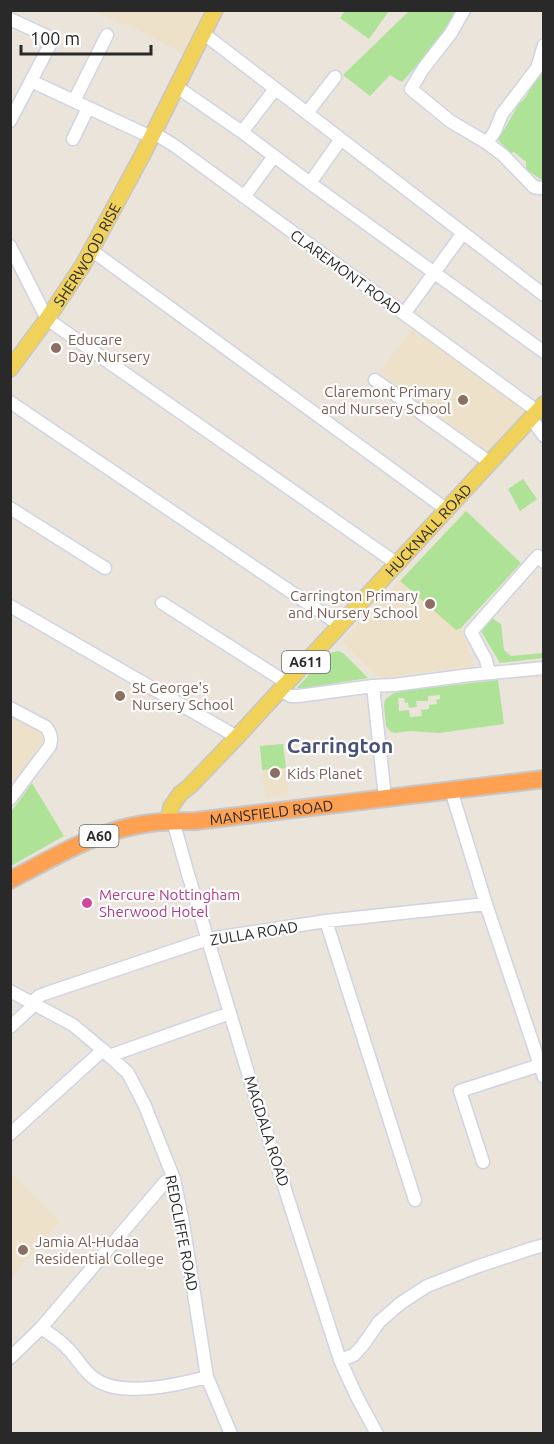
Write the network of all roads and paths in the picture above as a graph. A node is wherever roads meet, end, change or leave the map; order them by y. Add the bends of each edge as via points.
1 (215, 10) edge
2 (464, 10) edge
3 (10, 20) edge
4 (204, 34) junction
5 (107, 35) dead end
6 (543, 45) edge
7 (335, 77) dead end
8 (31, 81) junction
9 (177, 87) junction
10 (275, 89) junction
11 (74, 102) junction
12 (88, 108) junction
13 (307, 113) junction
14 (10, 121) edge
15 (242, 132) junction
16 (153, 135) junction
17 (73, 139) dead end
18 (341, 139) junction
19 (487, 143) junction
20 (274, 156) junction
21 (310, 183) junction
22 (543, 187) edge
23 (244, 197) junction
24 (463, 233) junction
25 (10, 246) edge
26 (91, 250) junction
27 (434, 273) junction
28 (543, 295) edge
29 (404, 315) junction
30 (47, 319) junction
31 (543, 352) edge
32 (10, 369) edge
33 (375, 380) dead end
34 (10, 402) edge
35 (537, 411) edge
36 (543, 436) edge
37 (489, 462) junction
38 (10, 508) edge
39 (446, 509) junction
40 (541, 559) edge
41 (396, 563) junction
42 (105, 568) dead end
43 (162, 603) dead end
44 (10, 606) edge
45 (340, 625) junction
46 (543, 668) edge
47 (489, 673) junction
48 (373, 686) junction
49 (283, 687) junction
50 (10, 708) edge
51 (237, 737) junction
52 (543, 779) edge
53 (451, 790) junction
54 (386, 798) junction
55 (10, 799) edge
56 (172, 814) junction
57 (10, 880) edge
58 (486, 904) junction
59 (326, 921) junction
60 (208, 939) junction
61 (10, 991) edge
62 (34, 1003) junction
63 (230, 1013) junction
64 (10, 1027) edge
65 (106, 1053) junction
66 (542, 1071) edge
67 (10, 1134) edge
68 (483, 1162) dead end
69 (174, 1179) junction
70 (415, 1200) dead end
71 (543, 1245) edge
72 (41, 1328) junction
73 (10, 1358) edge
74 (340, 1360) junction
75 (207, 1377) junction
76 (231, 1434) edge
77 (377, 1434) edge

1 - 4 main road, SHERWOOD RISE
2 - 19 street via 411,88 450,121
3 - 8 street via 53,39
4 - 9 main road, SHERWOOD RISE
4 - 10 street
5 - 11 street
6 - 19 street via 537,68 502,114
7 - 13 street
8 - 11 street, CLAREMONT ROAD
8 - 14 street
9 - 15 street
9 - 16 main road, SHERWOOD RISE
10 - 13 street
10 - 15 street
11 - 12 street, CLAREMONT ROAD
12 - 16 street, CLAREMONT ROAD
12 - 17 street
13 - 18 street
15 - 20 street
16 - 23 street, CLAREMONT ROAD via 175,146
16 - 26 main road, SHERWOOD RISE
18 - 21 street
18 - 24 street
19 - 22 street via 534,187
20 - 21 street
20 - 23 street
21 - 27 street
23 - 29 street, CLAREMONT ROAD
24 - 27 street
24 - 28 street
25 - 30 street
26 - 30 main road, SHERWOOD RISE
26 - 39 street
27 - 29 street
27 - 31 street
29 - 35 street, CLAREMONT ROAD
30 - 32 main road, SHERWOOD RISE
30 - 41 street
33 - 37 street
34 - 45 street
35 - 36 street
35 - 37 main road, HUCKNALL ROAD / A611
37 - 39 main road, HUCKNALL ROAD / A611
38 - 42 street
39 - 41 main road, HUCKNALL ROAD / A611
40 - 47 street via 471,632
41 - 45 main road, HUCKNALL ROAD / A611
43 - 49 street
44 - 51 street
45 - 49 main road, HUCKNALL ROAD / A611
46 - 47 street
47 - 48 street
48 - 49 street via 298,696 291,696
48 - 54 street
49 - 51 main road, HUCKNALL ROAD / A611
50 - 55 street via 46,728 51,737 50,746
51 - 56 main road, HUCKNALL ROAD / A611 via 190,786 184,806
52 - 53 highway, MANSFIELD ROAD / A60
53 - 54 highway, MANSFIELD ROAD / A60
53 - 58 street
54 - 56 highway, MANSFIELD ROAD / A60 via 203,820
56 - 57 highway, MANSFIELD ROAD / A60 via 75,846
56 - 60 street, MAGDALA ROAD
58 - 59 street, ZULLA ROAD
58 - 66 street
59 - 60 street, ZULLA ROAD
59 - 70 street
60 - 62 street, ZULLA ROAD via 46,993
60 - 63 street, MAGDALA ROAD
61 - 62 street, REDCLIFFE ROAD
62 - 64 street, ZULLA ROAD
62 - 65 street, REDCLIFFE ROAD via 73,1025
63 - 65 street
63 - 74 street, MAGDALA ROAD
65 - 67 street
65 - 69 street, REDCLIFFE ROAD via 128,1073
66 - 68 street via 460,1091
69 - 72 street via 165,1182
69 - 75 street, REDCLIFFE ROAD
71 - 74 street via 428,1286 379,1322 354,1355
72 - 73 street
72 - 75 street via 65,1345 95,1380 112,1386 172,1386
74 - 77 street, MAGDALA ROAD
75 - 76 street, REDCLIFFE ROAD

